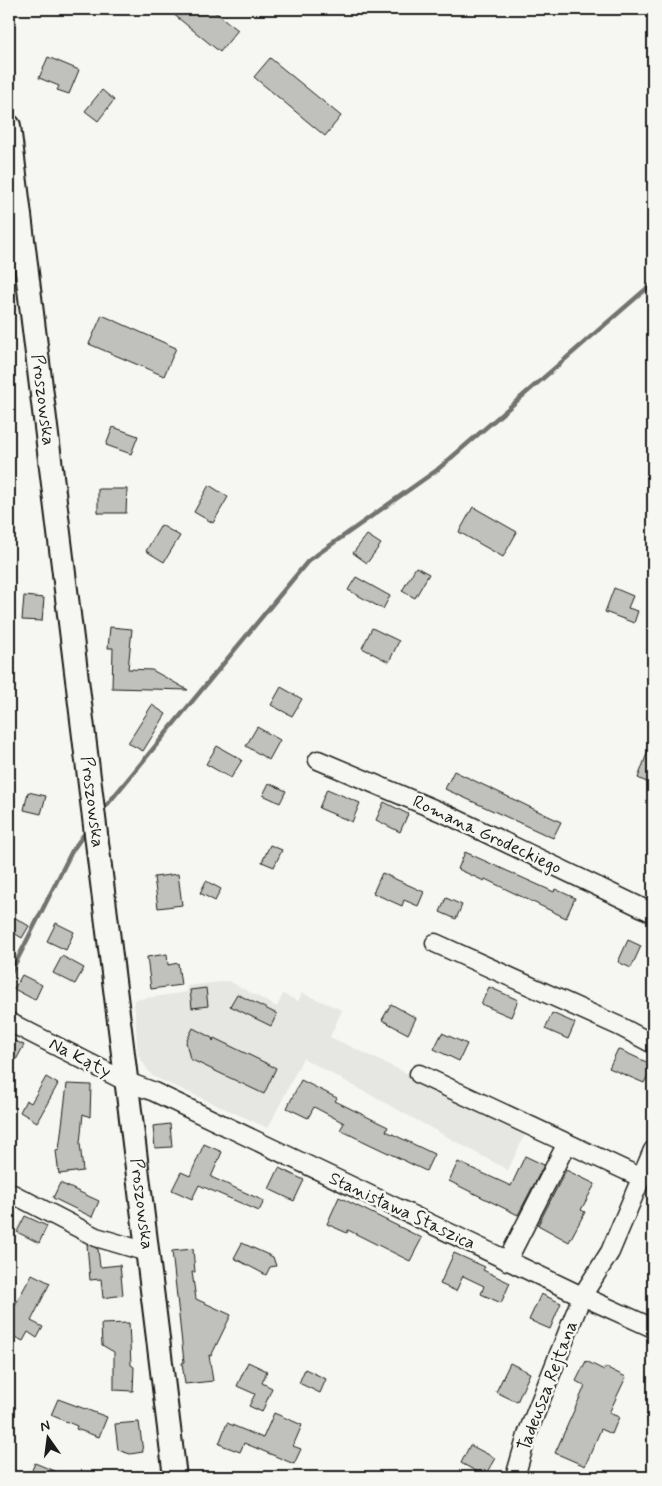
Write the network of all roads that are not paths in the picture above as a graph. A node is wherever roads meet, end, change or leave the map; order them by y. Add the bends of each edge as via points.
1 (9, 126) edge
2 (318, 760) dead end
3 (653, 914) edge
4 (434, 943) dead end
5 (9, 1022) edge
6 (653, 1044) edge
7 (419, 1074) dead end
8 (126, 1081) junction
9 (152, 1091) joint
10 (568, 1143) junction
11 (653, 1150) edge
12 (642, 1178) junction
13 (9, 1192) edge
14 (147, 1252) junction
15 (507, 1261) junction
16 (582, 1296) junction
17 (653, 1328) edge
18 (174, 1477) edge
19 (516, 1477) edge

1 - 8 main road, Proszowska
2 - 3 street, Romana Grodeckiego via 448,815
4 - 6 street
5 - 8 street, Na Kąty
7 - 10 street
8 - 9 street, Na Kąty
8 - 14 main road, Proszowska
9 - 15 street, Stanisława Staszica
10 - 12 street
10 - 15 street
11 - 12 street
12 - 16 street via 610,1252
13 - 14 street via 96,1238
14 - 18 main road, Proszowska
15 - 16 street, Stanisława Staszica
16 - 17 street, Stanisława Staszica
16 - 19 street, Tadeusza Rejtana via 528,1432

